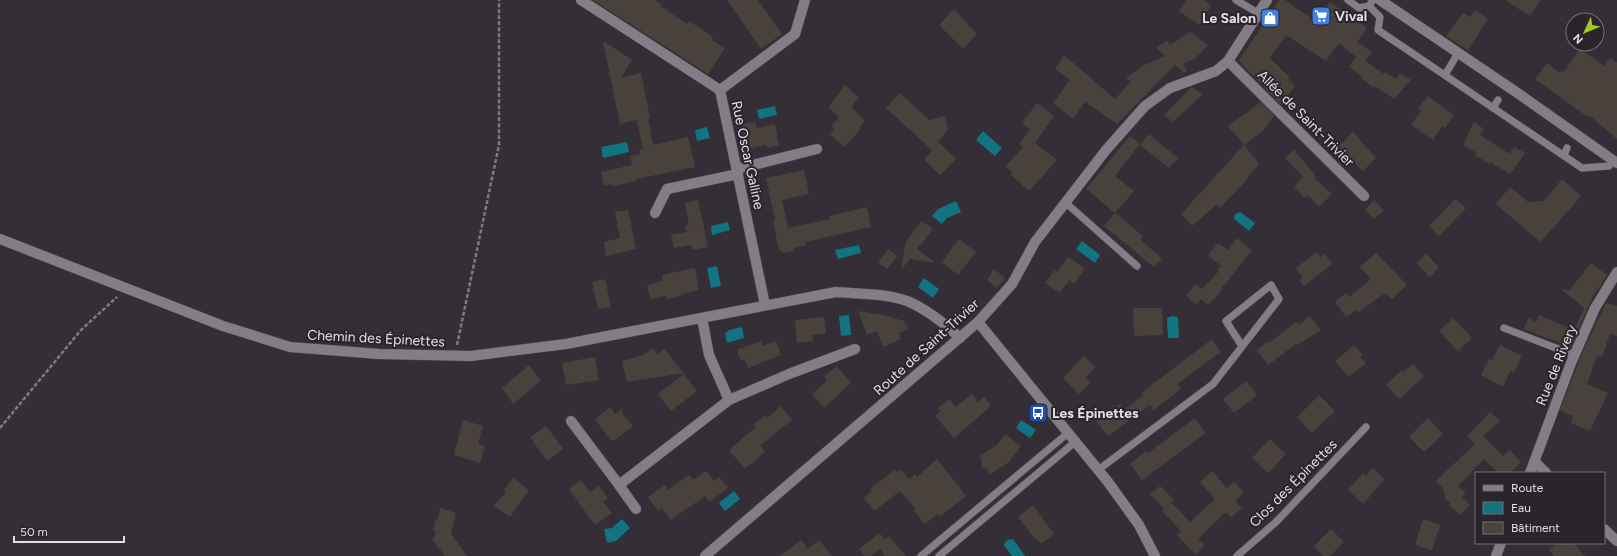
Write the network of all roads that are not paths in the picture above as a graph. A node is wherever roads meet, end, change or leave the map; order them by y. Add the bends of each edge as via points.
1 (806, 0) edge
2 (1236, 0) edge
3 (1267, 0) edge
4 (1348, 0) edge
5 (1380, 0) edge
6 (585, 1) edge
7 (1371, 3) edge
8 (1258, 13) junction
9 (1458, 53) junction
10 (1228, 61) junction
11 (1445, 75) junction
12 (720, 90) junction
13 (1498, 100) dead end
14 (1493, 108) junction
15 (1568, 148) dead end
16 (817, 149) dead end
17 (1564, 155) junction
18 (1615, 162) edge
19 (737, 172) junction
20 (1364, 196) dead end
21 (1066, 203) junction
22 (654, 213) dead end
23 (0, 239) edge
24 (1137, 266) dead end
25 (1617, 272) edge
26 (765, 305) junction
27 (702, 318) junction
28 (978, 322) junction
29 (1504, 328) dead end
30 (960, 338) junction
31 (1242, 346) junction
32 (854, 349) dead end
33 (1574, 355) junction
34 (729, 400) junction
35 (571, 421) dead end
36 (1366, 427) dead end
37 (1068, 434) junction
38 (1075, 442) junction
39 (1534, 462) junction
40 (1098, 470) junction
41 (1530, 472) edge
42 (1545, 472) edge
43 (619, 485) junction
44 (636, 510) dead end
45 (1605, 530) edge
46 (1617, 541) edge
47 (1501, 544) edge
48 (705, 556) edge
49 (921, 556) edge
50 (939, 556) edge
51 (1155, 556) edge
52 (1237, 556) edge
53 (1496, 556) edge

1 - 12 street, Rue Oscar Galline via 795,34
2 - 8 lane
3 - 8 street, Route de Saint-Trivier
4 - 7 lane via 1359,8
5 - 9 street
6 - 12 street
7 - 11 lane via 1380,17 1378,30
8 - 10 street, Route de Saint-Trivier
9 - 11 lane
9 - 18 street
10 - 20 street, Allée de Saint-Trivier
10 - 21 street, Route de Saint-Trivier via 1216,71 1170,88 1145,106 1106,150
11 - 14 lane
12 - 19 street, Rue Oscar Galline
13 - 14 lane
14 - 17 lane
15 - 17 lane
16 - 19 street
17 - 18 lane via 1582,168 1609,166
19 - 22 street via 667,189
19 - 26 street, Rue Oscar Galline
21 - 24 lane
21 - 28 street, Route de Saint-Trivier via 1035,242 1012,284
23 - 27 street, Chemin des Épinettes via 223,326 290,347 379,354 471,356 566,344
25 - 33 street, Rue de Rivery via 1595,308
26 - 27 street, Chemin des Épinettes
26 - 30 street, Chemin des Épinettes via 836,292 906,300 933,315
27 - 34 street via 709,355
28 - 30 street, Route de Saint-Trivier
28 - 37 street
29 - 33 lane
30 - 48 street, Route de Saint-Trivier
31 - 31 lane via 1279,299 1271,285 1226,321
31 - 40 lane via 1213,384
32 - 34 street
33 - 39 street, Rue de Rivery
34 - 43 street
35 - 43 street
36 - 52 lane, Clos des Épinettes via 1276,522
37 - 38 street
37 - 49 lane
38 - 40 street
38 - 50 lane
39 - 41 street, Rue de Rivery
39 - 42 street
40 - 51 street via 1139,525
43 - 44 street
45 - 46 street
47 - 53 street

